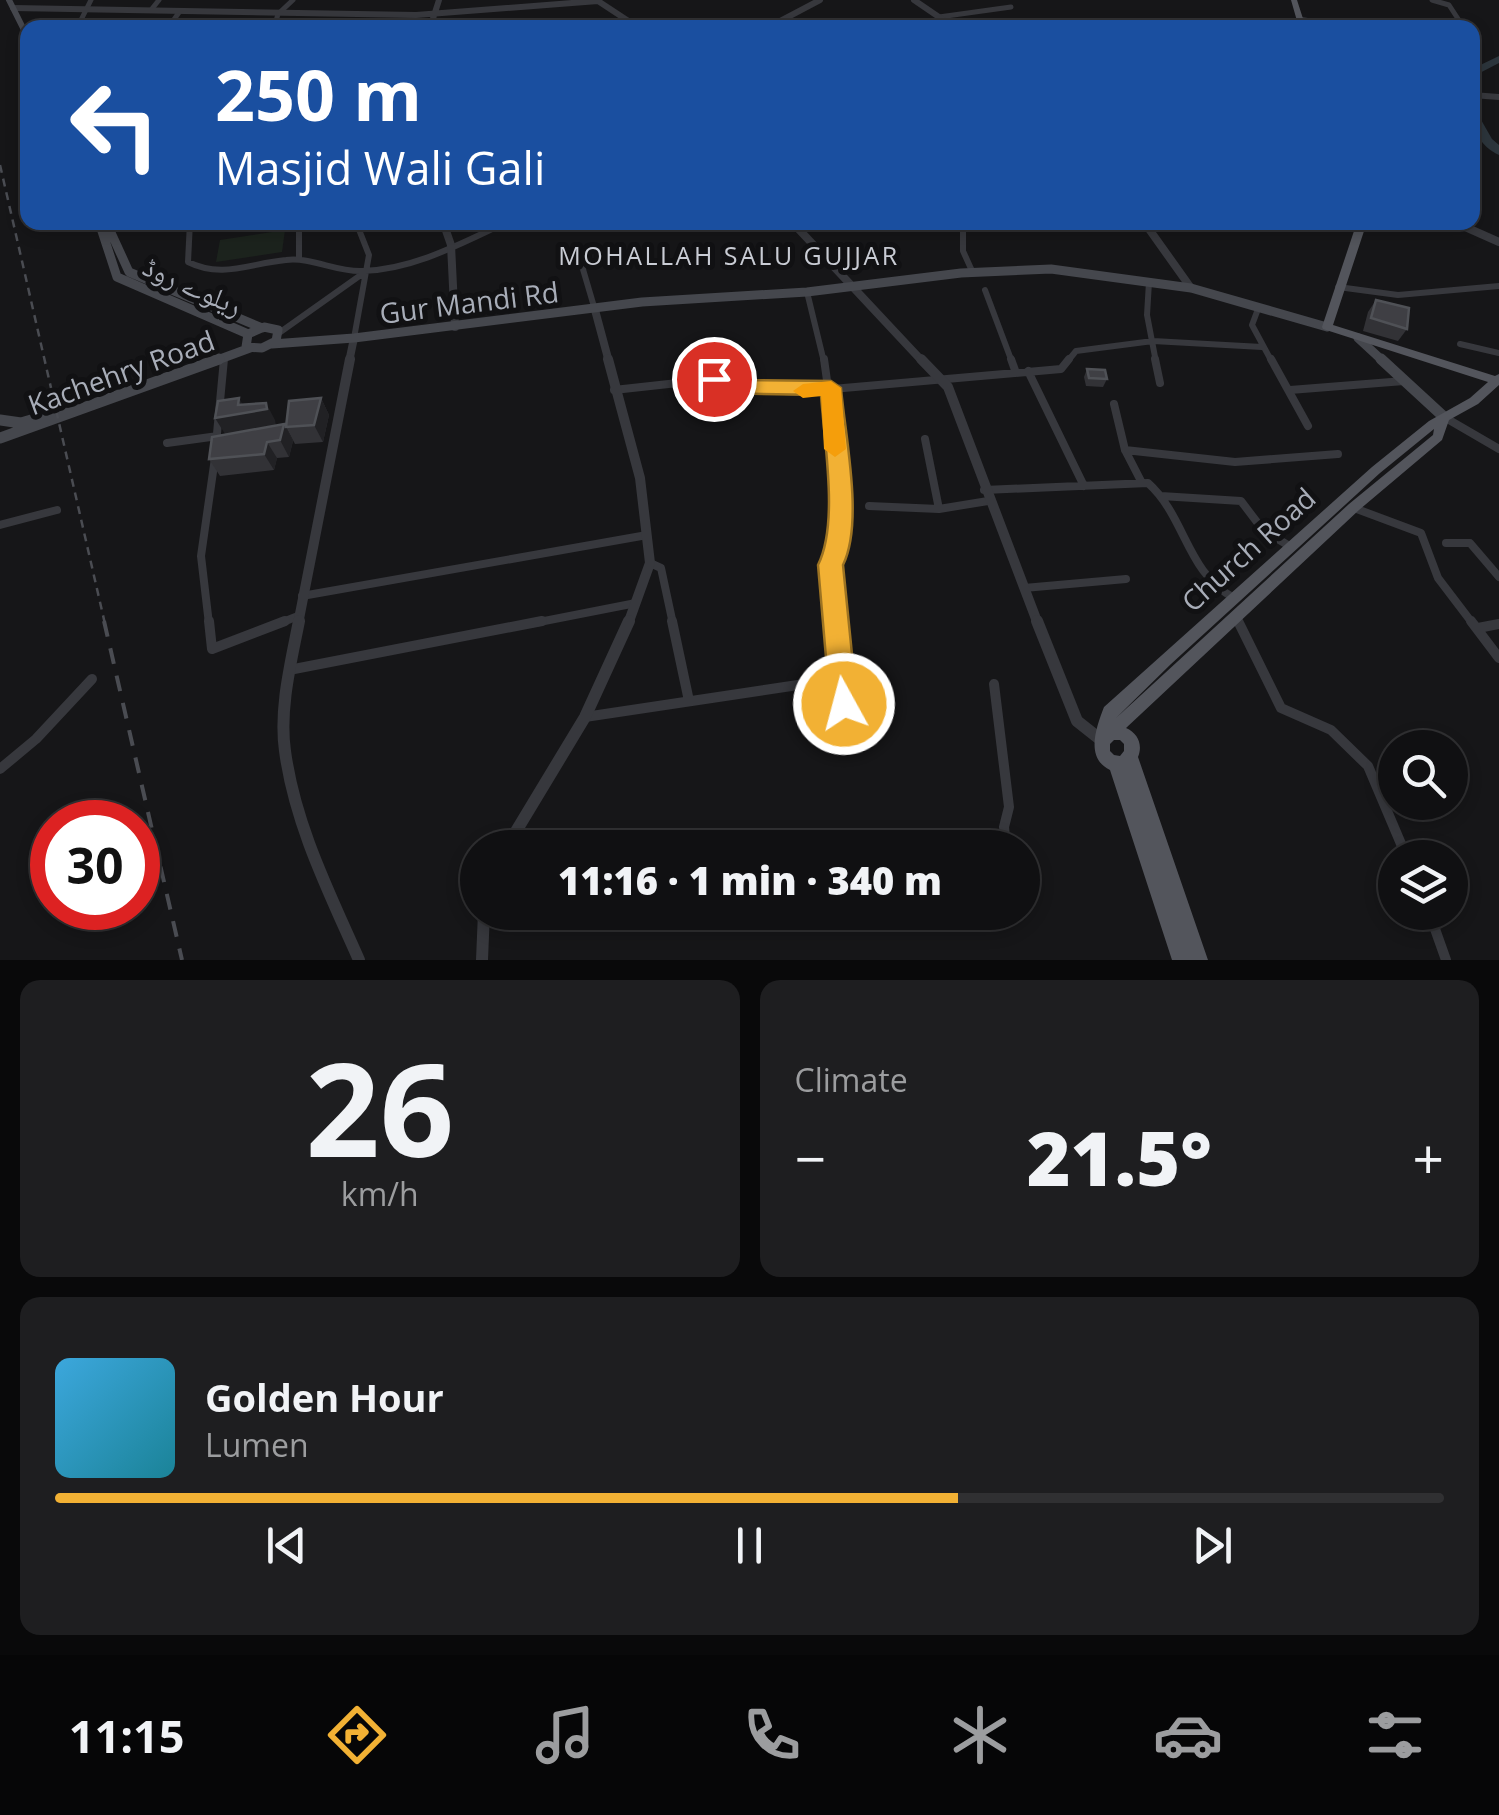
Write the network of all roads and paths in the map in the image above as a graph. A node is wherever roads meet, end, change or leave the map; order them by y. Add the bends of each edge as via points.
1 (91, 0) edge
2 (160, 0) edge
3 (293, 0) edge
4 (439, 0) edge
5 (820, 0) edge
6 (914, 0) edge
7 (1432, 0) edge
8 (598, 1) edge
9 (12, 4) edge
10 (1011, 7) dead end
11 (86, 8) junction
12 (151, 10) junction
13 (180, 11) junction
14 (278, 14) junction
15 (436, 14) junction
16 (940, 18) junction
17 (81, 20) edge
18 (174, 20) edge
19 (276, 20) edge
20 (433, 20) edge
21 (627, 20) edge
22 (783, 20) edge
23 (943, 20) edge
24 (1459, 20) edge
25 (107, 230) edge
26 (108, 230) edge
27 (189, 230) edge
28 (300, 230) edge
29 (359, 230) edge
30 (446, 230) edge
31 (489, 230) edge
32 (799, 230) edge
33 (963, 230) edge
34 (1150, 230) edge
35 (1359, 230) edge
36 (1472, 230) edge
37 (1499, 242) edge
38 (450, 246) junction
39 (577, 249) dead end
40 (299, 260) junction
41 (364, 272) junction
42 (973, 273) junction
43 (1148, 282) junction
44 (1499, 286) edge
45 (1338, 287) junction
46 (850, 288) junction
47 (1191, 288) junction
48 (985, 290) dead end
49 (807, 292) junction
50 (1258, 308) junction
51 (595, 310) junction
52 (1330, 313) junction
53 (455, 327) junction
54 (1327, 327) junction
55 (262, 328) junction
56 (280, 334) junction
57 (354, 338) junction
58 (1358, 338) junction
59 (1152, 341) junction
60 (248, 342) junction
61 (272, 344) junction
62 (1460, 344) dead end
63 (1262, 347) junction
64 (1499, 354) edge
65 (224, 358) junction
66 (1028, 372) junction
67 (1016, 373) junction
68 (944, 379) junction
69 (1498, 379) edge
70 (1404, 380) junction
71 (1160, 383) dead end
72 (831, 388) junction
73 (614, 390) junction
74 (1290, 390) junction
75 (1114, 404) dead end
76 (1444, 417) junction
77 (0, 420) edge
78 (1308, 426) dead end
79 (2, 436) edge
80 (218, 436) junction
81 (925, 438) dead end
82 (167, 442) dead end
83 (1499, 449) edge
84 (1124, 450) junction
85 (1338, 454) dead end
86 (1142, 483) junction
87 (1084, 486) junction
88 (986, 495) junction
89 (1161, 496) junction
90 (869, 506) dead end
91 (1354, 508) junction
92 (939, 509) junction
93 (57, 510) dead end
94 (0, 525) edge
95 (647, 535) junction
96 (1446, 543) dead end
97 (1291, 547) junction
98 (650, 564) junction
99 (1499, 577) edge
100 (1126, 579) dead end
101 (1024, 588) junction
102 (302, 596) junction
103 (1234, 598) junction
104 (636, 603) junction
105 (298, 616) junction
106 (1235, 616) junction
107 (1499, 624) edge
108 (1478, 628) junction
109 (1499, 658) edge
110 (289, 670) junction
111 (92, 679) dead end
112 (838, 679) junction
113 (994, 684) dead end
114 (690, 701) junction
115 (585, 717) junction
116 (848, 730) dead end
117 (1106, 735) junction
118 (1124, 760) junction
119 (0, 769) edge
120 (517, 830) edge
121 (1004, 830) edge
122 (1399, 840) edge
123 (483, 930) edge
124 (1435, 930) edge
125 (359, 960) edge
126 (482, 960) edge
127 (1181, 960) edge
128 (1199, 960) edge
129 (1446, 960) edge

1 - 11 street
2 - 12 street
3 - 14 street
4 - 15 street
5 - 22 street
6 - 16 street
7 - 24 street via 1449,5
8 - 15 street
8 - 21 street
9 - 11 street
10 - 16 street
11 - 12 street
11 - 17 street
12 - 13 street
13 - 14 street
13 - 18 street
14 - 15 street
14 - 19 street
15 - 20 street
16 - 23 street
25 - 60 main road, ریلوے روڈ via 117,277
26 - 55 main road via 129,272
27 - 40 street via 193,266 223,272
28 - 40 street
29 - 41 street via 369,255
30 - 38 street
31 - 38 street
32 - 46 street
33 - 42 street
34 - 47 street
35 - 45 main road
36 - 37 street
38 - 41 street
38 - 53 street
39 - 51 street
40 - 41 street
41 - 56 street
41 - 57 street
42 - 43 main road, Gur Mandi Rd via 1051,269
42 - 46 main road, Gur Mandi Rd
43 - 47 main road, Gur Mandi Rd
43 - 59 street
44 - 45 street via 1405,296
45 - 52 main road
46 - 49 main road, Gur Mandi Rd
46 - 68 street
47 - 50 main road, Gur Mandi Rd
48 - 67 street
49 - 51 main road, Gur Mandi Rd
49 - 72 street
50 - 54 main road, Gur Mandi Rd
50 - 63 street via 1252,325
51 - 53 main road, Gur Mandi Rd
51 - 73 street
52 - 54 main road
52 - 69 main road via 1348,330
53 - 57 main road, Gur Mandi Rd
54 - 58 main road
55 - 56 main road
55 - 60 main road
56 - 61 main road
57 - 61 main road, Gur Mandi Rd
57 - 102 street
58 - 69 main road
58 - 70 main road
59 - 63 street
59 - 66 street via 1085,348 1061,369
59 - 71 street
60 - 61 main road, Gur Mandi Rd
60 - 65 main road, Kachehry Road
60 - 77 main road, Kachehry Road via 21,423
62 - 64 street
63 - 74 street
65 - 79 main road, Kachehry Road
65 - 80 street
66 - 67 street
66 - 87 street
67 - 68 street
68 - 72 street
68 - 88 street
69 - 76 main road, Church Road
70 - 74 street
70 - 76 main road
72 - 73 street via 746,389 716,386 714,379
72 - 112 street via 840,506 830,565
73 - 95 street via 640,478
74 - 78 street
75 - 84 street
76 - 83 street
76 - 91 main road, Church Road via 1438,437
76 - 97 main road, Church Road
80 - 82 street
80 - 105 street via 201,556 212,649
81 - 92 street
84 - 85 street via 1236,462
84 - 86 street
86 - 87 street
86 - 89 street
87 - 88 street
88 - 92 street
88 - 101 street
89 - 97 street via 1241,501 1263,530
89 - 103 street via 1203,573
90 - 92 street
91 - 106 main road, Church Road
91 - 108 street via 1422,534 1438,578
93 - 94 street
95 - 98 street
95 - 102 street
96 - 99 street via 1470,543
97 - 103 main road, Church Road
98 - 104 street
98 - 114 street via 661,568
100 - 101 street
101 - 117 street via 1078,721
102 - 105 street
103 - 117 main road, Church Road via 1109,712
104 - 110 street
104 - 115 street
105 - 110 street
106 - 117 main road, Church Road
106 - 122 street via 1281,708 1331,730 1368,766
107 - 108 street
108 - 109 street
110 - 125 street via 284,747 299,822
111 - 119 street
112 - 114 street
112 - 116 street
113 - 121 street via 1009,807
114 - 115 street
115 - 120 street
117 - 118 main road via 1103,753
117 - 118 main road via 1130,741 1134,750
118 - 127 main road
118 - 128 main road
123 - 126 street
124 - 129 street

